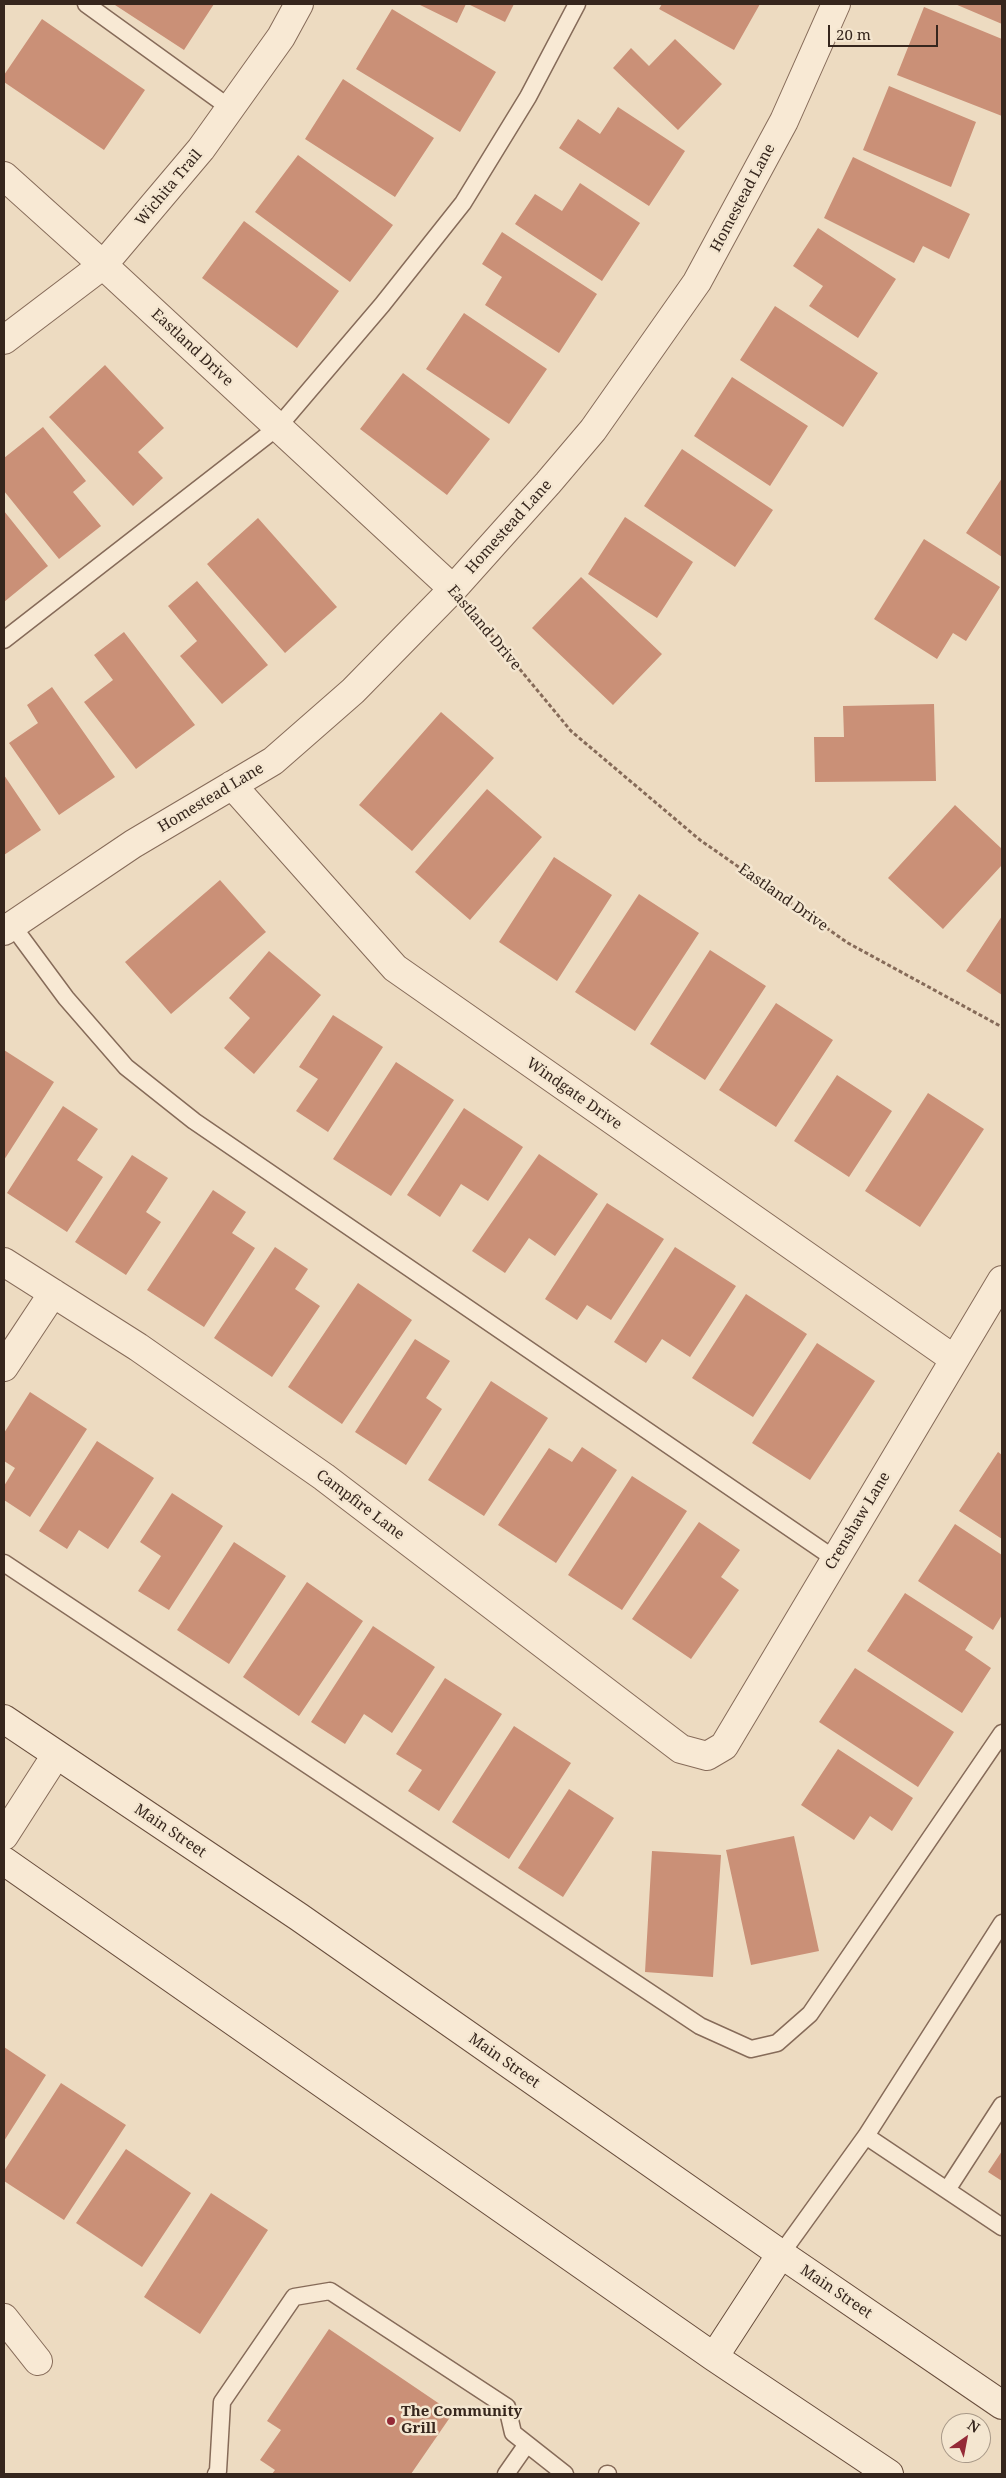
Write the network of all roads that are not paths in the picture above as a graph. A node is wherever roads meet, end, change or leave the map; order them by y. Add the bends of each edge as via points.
1 (86, 4) edge
2 (299, 4) edge
3 (577, 4) edge
4 (836, 4) edge
5 (230, 108) junction
6 (4, 176) edge
7 (103, 265) junction
8 (4, 340) edge
9 (278, 427) junction
10 (453, 589) junction
11 (4, 640) edge
12 (232, 785) junction
13 (8, 928) edge
14 (4, 1262) edge
15 (1002, 1280) edge
16 (53, 1293) junction
17 (954, 1359) junction
18 (4, 1367) edge
19 (836, 1559) junction
20 (4, 1563) edge
21 (4, 1719) edge
22 (1002, 1733) edge
23 (56, 1755) junction
24 (707, 1756) joint
25 (4, 1836) edge
26 (4, 1861) edge
27 (1002, 1923) edge
28 (1002, 2104) edge
29 (866, 2136) junction
30 (947, 2190) junction
31 (1002, 2227) edge
32 (781, 2254) junction
33 (4, 2318) edge
34 (714, 2357) junction
35 (38, 2361) dead end
36 (1002, 2405) edge
37 (526, 2444) junction
38 (216, 2474) edge
39 (506, 2474) edge
40 (565, 2474) edge
41 (888, 2474) edge

1 - 5 lane
2 - 5 street, Wichita Trail via 281,37
3 - 9 lane via 528,97 463,204
4 - 10 street, Homestead Lane via 784,121 697,282 593,430
5 - 7 street, Wichita Trail via 201,149
6 - 7 street, Eastland Drive
7 - 8 street, Wichita Trail
7 - 9 street, Eastland Drive
9 - 10 street, Eastland Drive
9 - 11 lane
10 - 12 street, Homestead Lane via 353,691 273,761
12 - 13 street, Homestead Lane via 133,844
12 - 17 street, Windgate Drive via 395,968
13 - 19 lane via 126,1067 194,1121
14 - 16 street, Campfire Lane
15 - 17 street, Crenshaw Lane
16 - 18 street
16 - 24 street, Campfire Lane via 138,1347 324,1477 681,1749
17 - 19 street, Crenshaw Lane
19 - 24 street, Crenshaw Lane via 724,1746
20 - 22 lane via 700,2026 752,2049 776,2043 810,2014
21 - 23 street, Main Street
23 - 25 street
23 - 32 street, Main Street via 298,1917
26 - 34 street
27 - 29 lane
28 - 30 lane
29 - 30 lane
29 - 32 lane
30 - 31 lane
32 - 34 street
32 - 36 street, Main Street
33 - 35 street
34 - 41 street
37 - 38 lane via 513,2433 507,2407 330,2291 294,2296 222,2402
37 - 39 lane
37 - 40 lane

